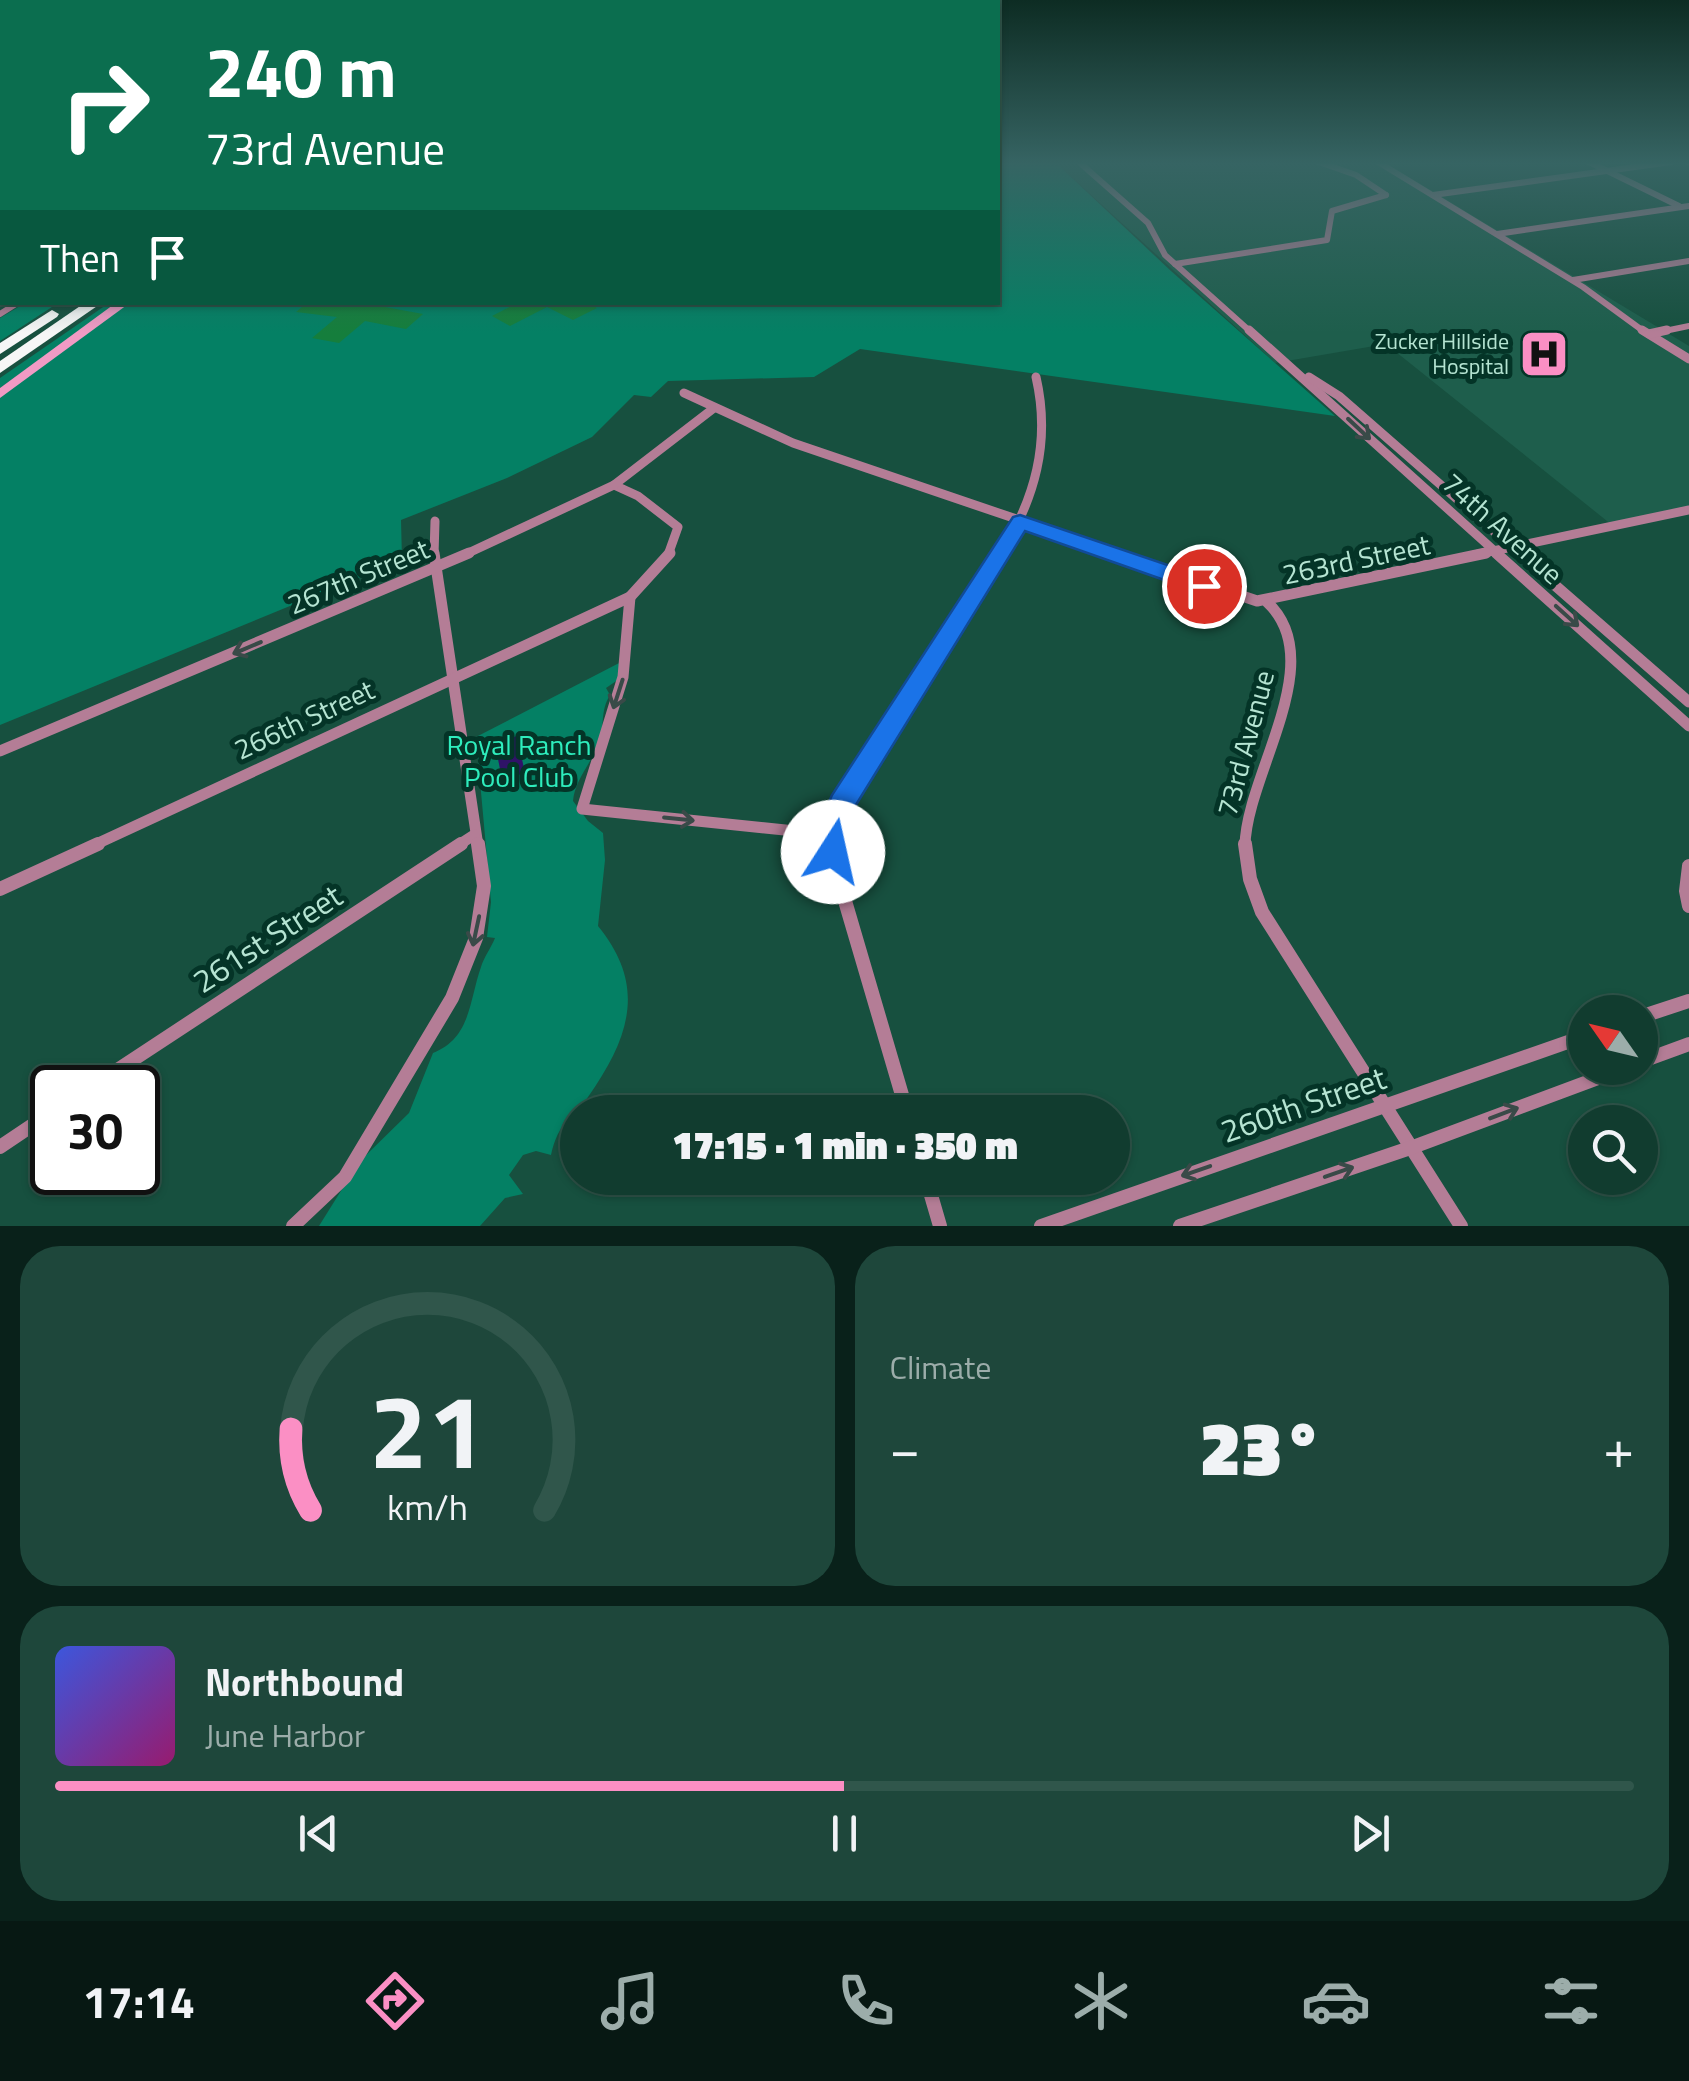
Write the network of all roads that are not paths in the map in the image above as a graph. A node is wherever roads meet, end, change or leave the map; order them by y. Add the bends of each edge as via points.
1 (1144, 219) edge
2 (1330, 219) edge
3 (1472, 219) edge
4 (1605, 219) edge
5 (1496, 234) junction
6 (1689, 261) edge
7 (1175, 264) junction
8 (1572, 280) junction
9 (67, 305) edge
10 (92, 305) edge
11 (121, 305) edge
12 (1689, 326) edge
13 (1648, 334) junction
14 (0, 350) edge
15 (1689, 359) edge
16 (1287, 363) junction
17 (0, 368) edge
18 (1036, 377) dead end
19 (684, 392) dead end
20 (0, 394) edge
21 (714, 408) junction
22 (614, 485) junction
23 (1687, 512) edge
24 (435, 521) dead end
25 (1020, 522) junction
26 (1514, 548) junction
27 (1494, 551) junction
28 (434, 569) junction
29 (630, 597) junction
30 (1267, 602) junction
31 (454, 676) junction
32 (1689, 702) edge
33 (1689, 726) edge
34 (0, 751) edge
35 (474, 835) junction
36 (833, 835) junction
37 (1689, 866) edge
38 (0, 889) edge
39 (1689, 906) edge
40 (1689, 1000) edge
41 (1658, 1011) edge
42 (1568, 1042) edge
43 (1689, 1044) edge
44 (1658, 1055) edge
45 (125, 1065) edge
46 (1580, 1085) edge
47 (902, 1095) edge
48 (1386, 1104) junction
49 (30, 1127) edge
50 (0, 1147) edge
51 (1413, 1147) junction
52 (931, 1195) edge
53 (293, 1226) edge
54 (940, 1226) edge
55 (1040, 1226) edge
56 (1180, 1226) edge
57 (1460, 1226) edge

1 - 7 street, 74th Avenue
2 - 7 street via 1327,240
3 - 5 street
4 - 5 street
5 - 8 street
6 - 8 street
7 - 16 street, 74th Avenue
8 - 13 street
9 - 14 highway
10 - 17 highway
11 - 20 main road
12 - 13 street
13 - 15 street
16 - 26 street, 74th Avenue via 1339,396
16 -> 27 street, 74th Avenue
18 - 25 street via 1043,453
19 - 21 street
21 - 22 street, 267th Street
21 - 25 street via 792,443
22 - 28 street, 267th Street
22 - 29 street via 678,527 678,538 650,581
23 - 26 street, 263rd Street
24 - 28 street
25 - 30 street
25 - 36 street via 842,803
26 - 27 street, 263rd Street
26 - 32 street, 74th Avenue
27 - 30 street, 263rd Street
27 -> 33 street, 74th Avenue
28 - 31 street
28 -> 34 street, 267th Street
29 - 31 street, 266th Street
29 -> 36 street via 624,677 582,809
30 - 48 street, 73rd Avenue via 1284,620 1292,668 1247,818 1250,884
31 - 35 street
31 - 38 street, 266th Street
35 - 45 street, 261st Street
35 -> 53 street via 484,886 476,938 452,998 345,1176
36 - 47 street via 833,860
37 - 39 street
40 - 41 street
42 - 48 street, 260th Street
43 - 44 street
51 -> 46 street
48 - 51 street, 73rd Avenue
48 -> 55 street, 260th Street
49 - 50 street
56 -> 51 street
51 - 57 street, 73rd Avenue
52 - 54 street

